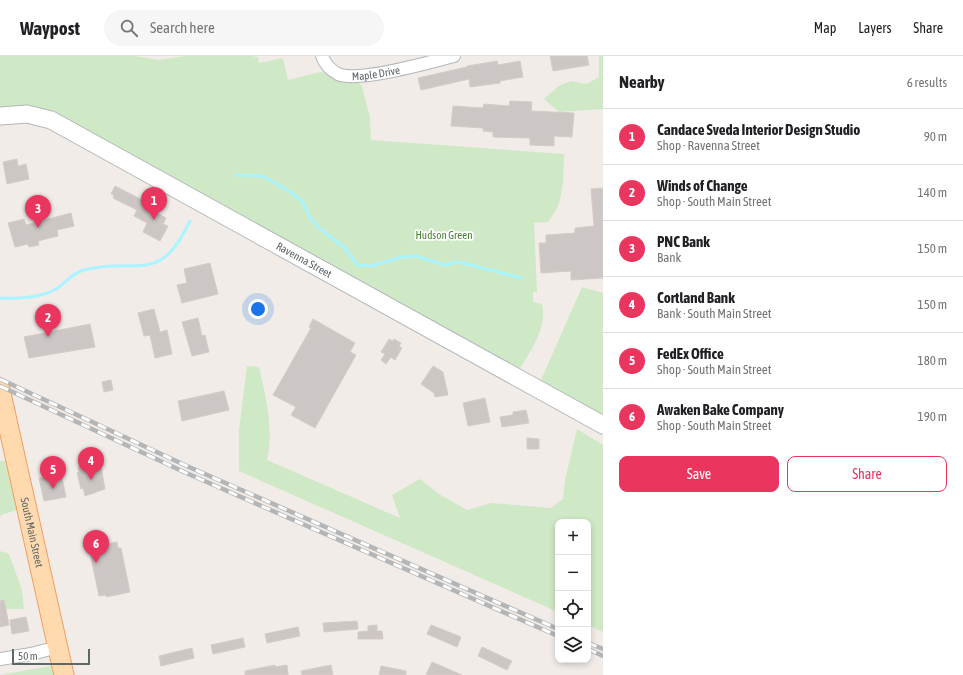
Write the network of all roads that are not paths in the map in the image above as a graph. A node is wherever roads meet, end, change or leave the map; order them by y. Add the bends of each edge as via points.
1 (454, 56) edge
2 (323, 60) edge
3 (0, 116) edge
4 (0, 389) edge
5 (603, 425) edge
6 (58, 647) junction
7 (0, 658) edge
8 (64, 675) edge

1 - 2 street, Maple Drive via 351,77 339,74
3 - 5 street, Ravenna Street via 27,114 51,120
4 - 6 main road, South Main Street
6 - 7 street
6 - 8 main road, South Main Street

